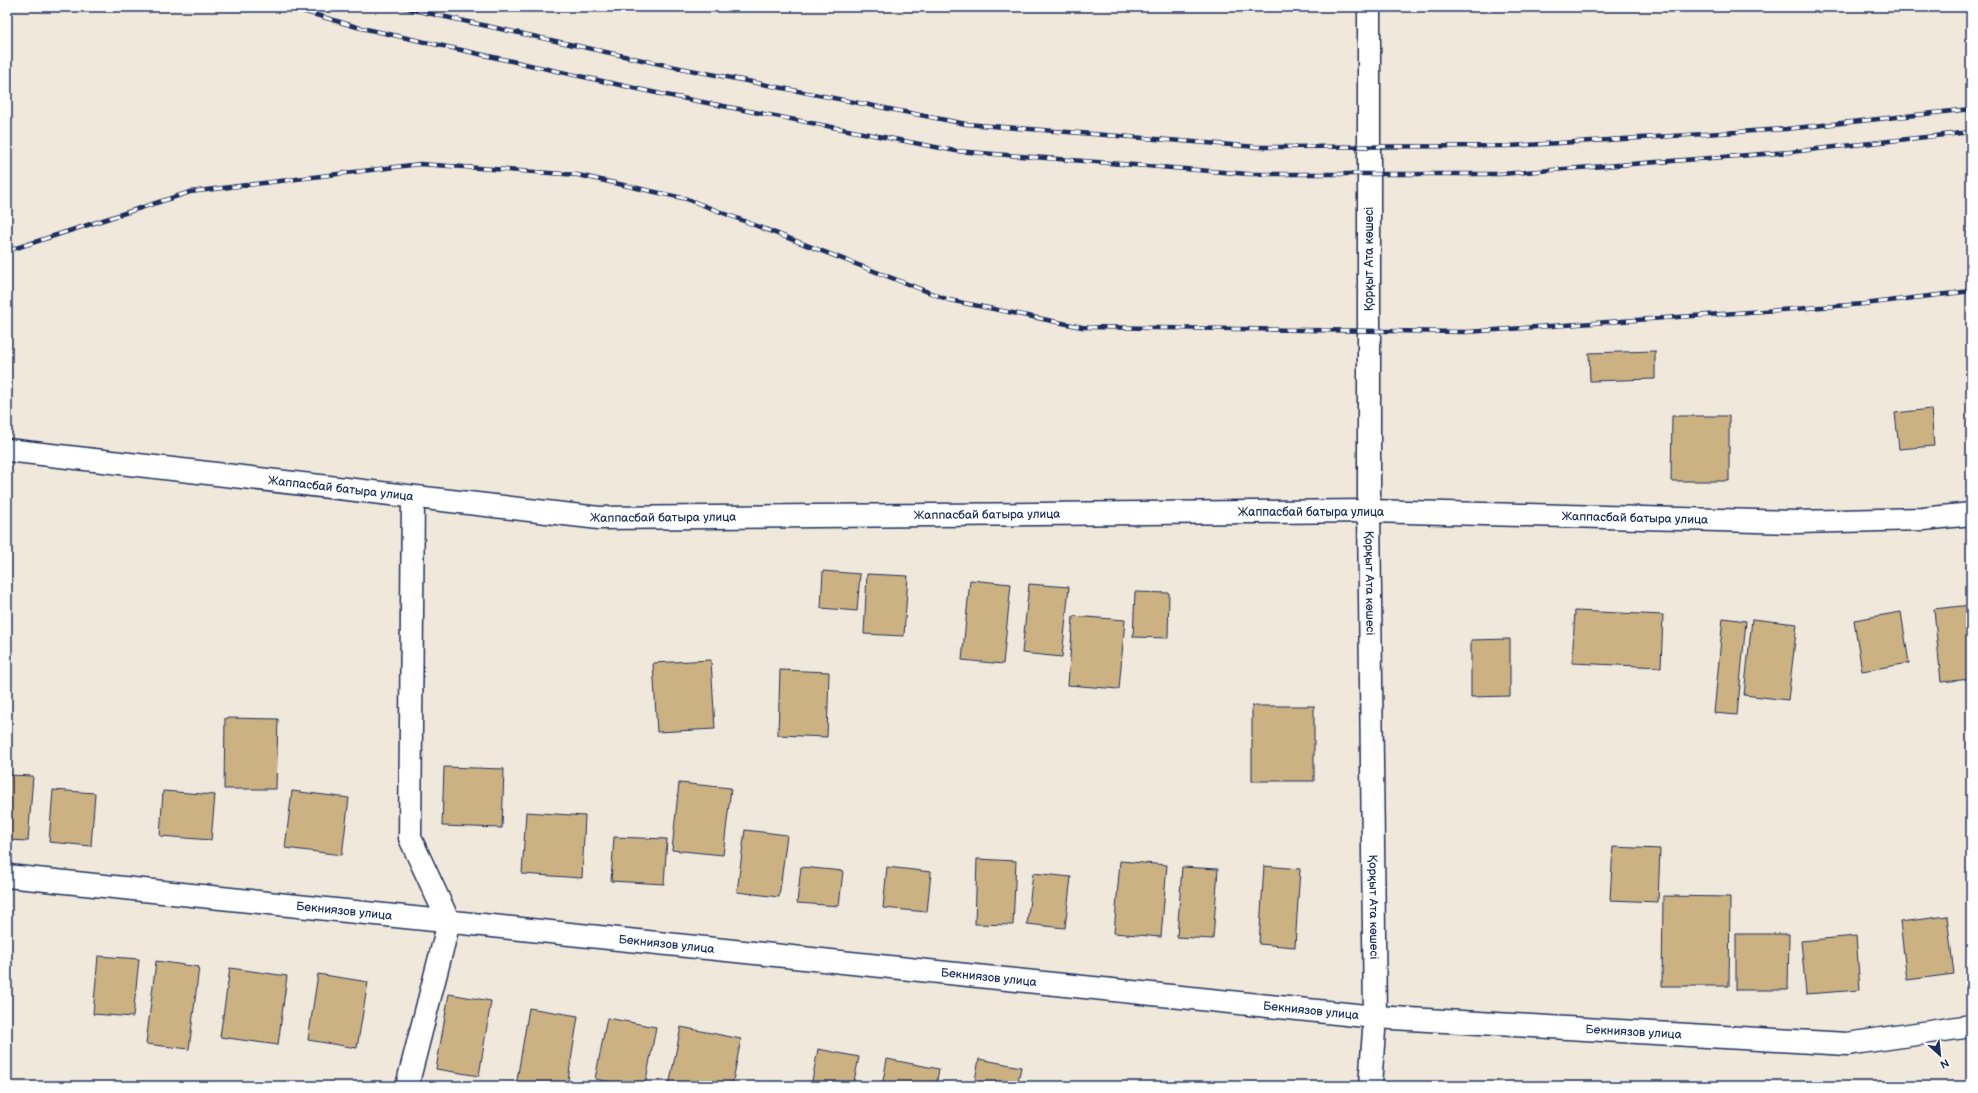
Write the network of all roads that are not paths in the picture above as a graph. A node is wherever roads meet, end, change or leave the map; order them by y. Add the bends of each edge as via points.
1 (1369, 7) edge
2 (7, 450) edge
3 (413, 497) junction
4 (1369, 511) junction
5 (1971, 514) edge
6 (7, 876) edge
7 (449, 922) junction
8 (1375, 1017) junction
9 (1971, 1026) edge
10 (408, 1086) edge
11 (1370, 1086) edge

1 - 4 street, Қорқыт Ата көшесі
2 - 3 street, Жаппасбай батыра улица
3 - 4 street, Жаппасбай батыра улица via 598,518
3 - 7 street via 410,838
4 - 5 street, Жаппасбай батыра улица via 1796,522 1922,519
4 - 8 street, Қорқыт Ата көшесі
6 - 7 street, Бекниязов улица
7 - 8 street, Бекниязов улица
7 - 10 street
8 - 9 street, Бекниязов улица via 1847,1044
8 - 11 street, Қорқыт Ата көшесі

